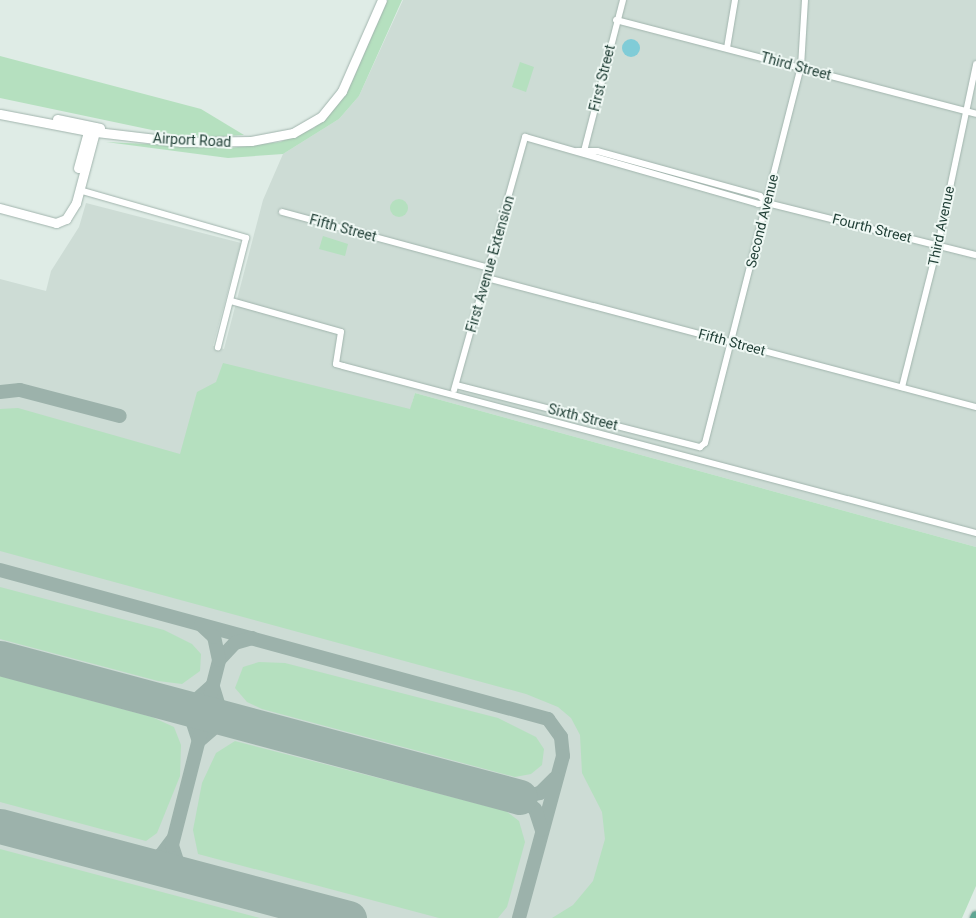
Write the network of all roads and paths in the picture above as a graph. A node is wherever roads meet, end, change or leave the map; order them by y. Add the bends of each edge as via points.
1 (382, 0) edge
2 (623, 0) edge
3 (735, 0) edge
4 (805, 0) edge
5 (616, 20) junction
6 (727, 48) junction
7 (976, 64) edge
8 (801, 67) junction
9 (0, 109) edge
10 (964, 110) junction
11 (0, 114) edge
12 (976, 114) edge
13 (97, 129) junction
14 (584, 148) junction
15 (577, 151) junction
16 (596, 151) junction
17 (582, 156) junction
18 (594, 159) junction
19 (635, 162) junction
20 (633, 170) junction
21 (669, 171) junction
22 (667, 179) junction
23 (700, 179) junction
24 (698, 188) junction
25 (79, 190) junction
26 (767, 202) junction
27 (0, 208) edge
28 (282, 212) dead end
29 (938, 245) junction
30 (976, 255) edge
31 (490, 268) junction
32 (487, 278) junction
33 (231, 301) junction
34 (732, 342) junction
35 (218, 348) dead end
36 (455, 387) joint
37 (902, 387) junction
38 (976, 407) edge
39 (707, 440) joint
40 (976, 533) edge

1 - 13 street, Airport Road via 342,91 321,116 293,133 219,143
2 - 5 street, First Street
3 - 6 street
4 - 8 street, Second Avenue
5 - 6 street, Third Street
5 - 14 street, First Street
6 - 8 street, Third Street
7 - 10 street, Third Avenue
8 - 10 street, Third Street
8 - 26 street, Second Avenue
9 - 13 street, Airport Road
10 - 12 street, Third Street
10 - 29 street, Third Avenue
11 - 13 street, Airport Road
13 - 25 street via 97,138
13 - 25 street via 76,176
14 - 15 street
14 - 16 street, Fourth Street
14 - 17 street, First Street
15 - 17 street
15 - 31 street, First Avenue Extension via 526,137
16 - 18 street
16 - 19 street, Fourth Street
17 - 18 street, Fourth Street
18 - 20 street, Fourth Street
19 - 20 street
19 - 21 street, Fourth Street
20 - 22 street, Fourth Street
21 - 22 street
21 - 23 street, Fourth Street
22 - 24 street, Fourth Street
23 - 24 street
23 - 26 street, Fourth Street
24 - 26 street, Fourth Street via 758,204
25 - 27 street via 74,208 56,223
25 - 33 street via 246,238
26 - 29 street, Fourth Street
26 - 34 street, Second Avenue
28 - 31 street, Fifth Street
29 - 30 street, Fourth Street
29 - 37 street, Third Avenue
31 - 32 street, First Avenue Extension
32 - 34 street, Fifth Street
32 - 36 street, First Avenue Extension
33 - 35 street
33 - 40 street via 341,332 336,364
34 - 37 street, Fifth Street
34 - 39 street, Second Avenue
36 - 39 street, Sixth Street via 700,447
37 - 38 street, Fifth Street

